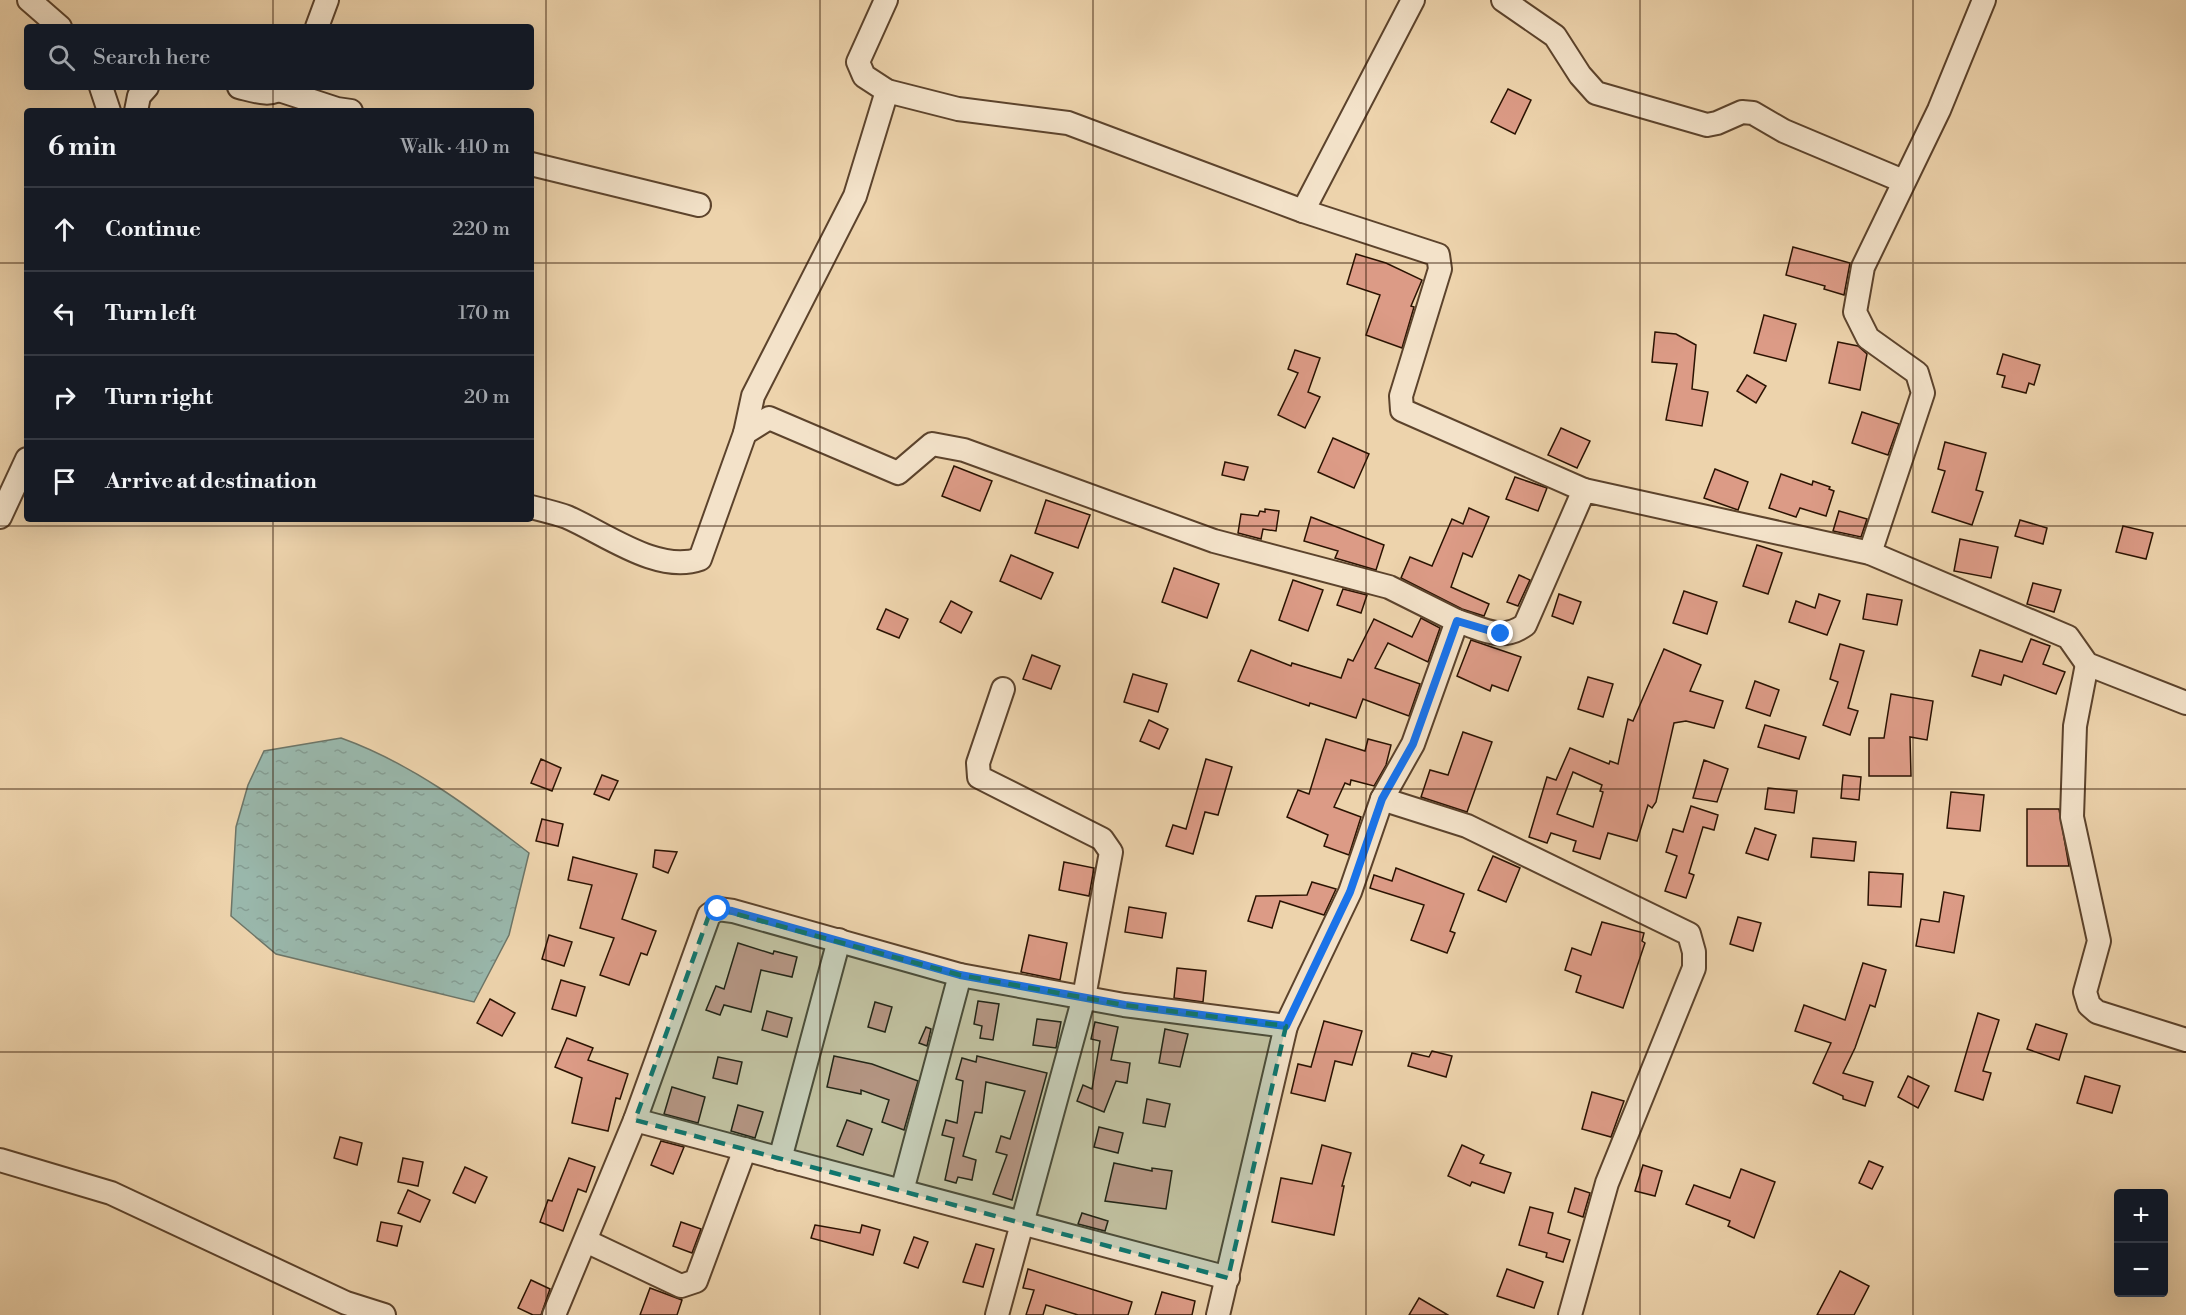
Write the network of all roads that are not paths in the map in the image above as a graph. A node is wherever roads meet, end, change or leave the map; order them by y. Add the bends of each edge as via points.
1 (29, 0) edge
2 (327, 0) edge
3 (886, 0) edge
4 (1413, 0) edge
5 (1503, 0) edge
6 (1984, 0) edge
7 (57, 24) edge
8 (318, 24) edge
9 (102, 90) edge
10 (144, 90) edge
11 (252, 90) edge
12 (277, 90) edge
13 (284, 90) edge
14 (886, 91) junction
15 (109, 108) edge
16 (137, 108) edge
17 (341, 108) edge
18 (534, 165) edge
19 (1903, 181) junction
20 (699, 205) dead end
21 (1303, 211) junction
22 (745, 433) junction
23 (24, 465) edge
24 (1584, 490) junction
25 (534, 508) edge
26 (0, 517) edge
27 (1869, 553) junction
28 (1457, 621) junction
29 (2087, 664) junction
30 (1003, 689) dead end
31 (2186, 703) edge
32 (1382, 799) junction
33 (838, 940) junction
34 (960, 975) junction
35 (1084, 997) junction
36 (1286, 1026) junction
37 (2186, 1040) edge
38 (635, 1120) junction
39 (745, 1149) junction
40 (780, 1159) junction
41 (0, 1160) edge
42 (902, 1191) junction
43 (1024, 1224) junction
44 (586, 1240) junction
45 (1228, 1278) junction
46 (384, 1315) edge
47 (554, 1315) edge
48 (998, 1315) edge
49 (1218, 1315) edge
50 (1570, 1315) edge

1 - 7 street
2 - 8 street
3 - 14 street via 858,62 864,76
4 - 21 street
5 - 19 street via 1555,36 1596,93 1707,124 1742,112 1753,113 1784,131
6 - 19 street via 1939,110
9 - 15 street
10 - 16 street
11 - 12 street
13 - 17 street
14 - 21 street via 958,109 1068,123
14 - 22 street via 855,196 753,396
18 - 20 street
19 - 27 street via 1863,267 1855,312 1868,338 1917,373 1923,393
21 - 24 street via 1438,255 1440,269 1401,396 1402,410
22 - 25 street via 700,559 685,565 658,561 564,516
22 - 28 street via 769,418 898,473 932,444 964,450 1214,541 1389,587
23 - 26 street
24 - 27 street
24 - 28 street via 1525,625 1512,635
27 - 29 street via 2068,637
28 - 32 street via 1413,744
29 - 31 street
29 - 37 street via 2075,726 2072,817 2099,941 2085,992 2089,1005 2097,1012
30 - 35 street via 978,763 980,777 1102,839 1111,852
32 - 36 street via 1350,892
32 - 50 street via 1467,826 1689,934 1694,968 1606,1183
33 - 34 street
33 - 38 street via 732,911 718,909 709,915
33 - 40 street
34 - 35 street
34 - 42 street
35 - 36 street
35 - 43 street
36 - 45 street
38 - 39 street
38 - 44 street
39 - 40 street
39 - 44 street via 696,1281 681,1286
40 - 42 street
41 - 46 street via 111,1193 346,1303
42 - 43 street
43 - 45 street
43 - 48 street
44 - 47 street
45 - 49 street

